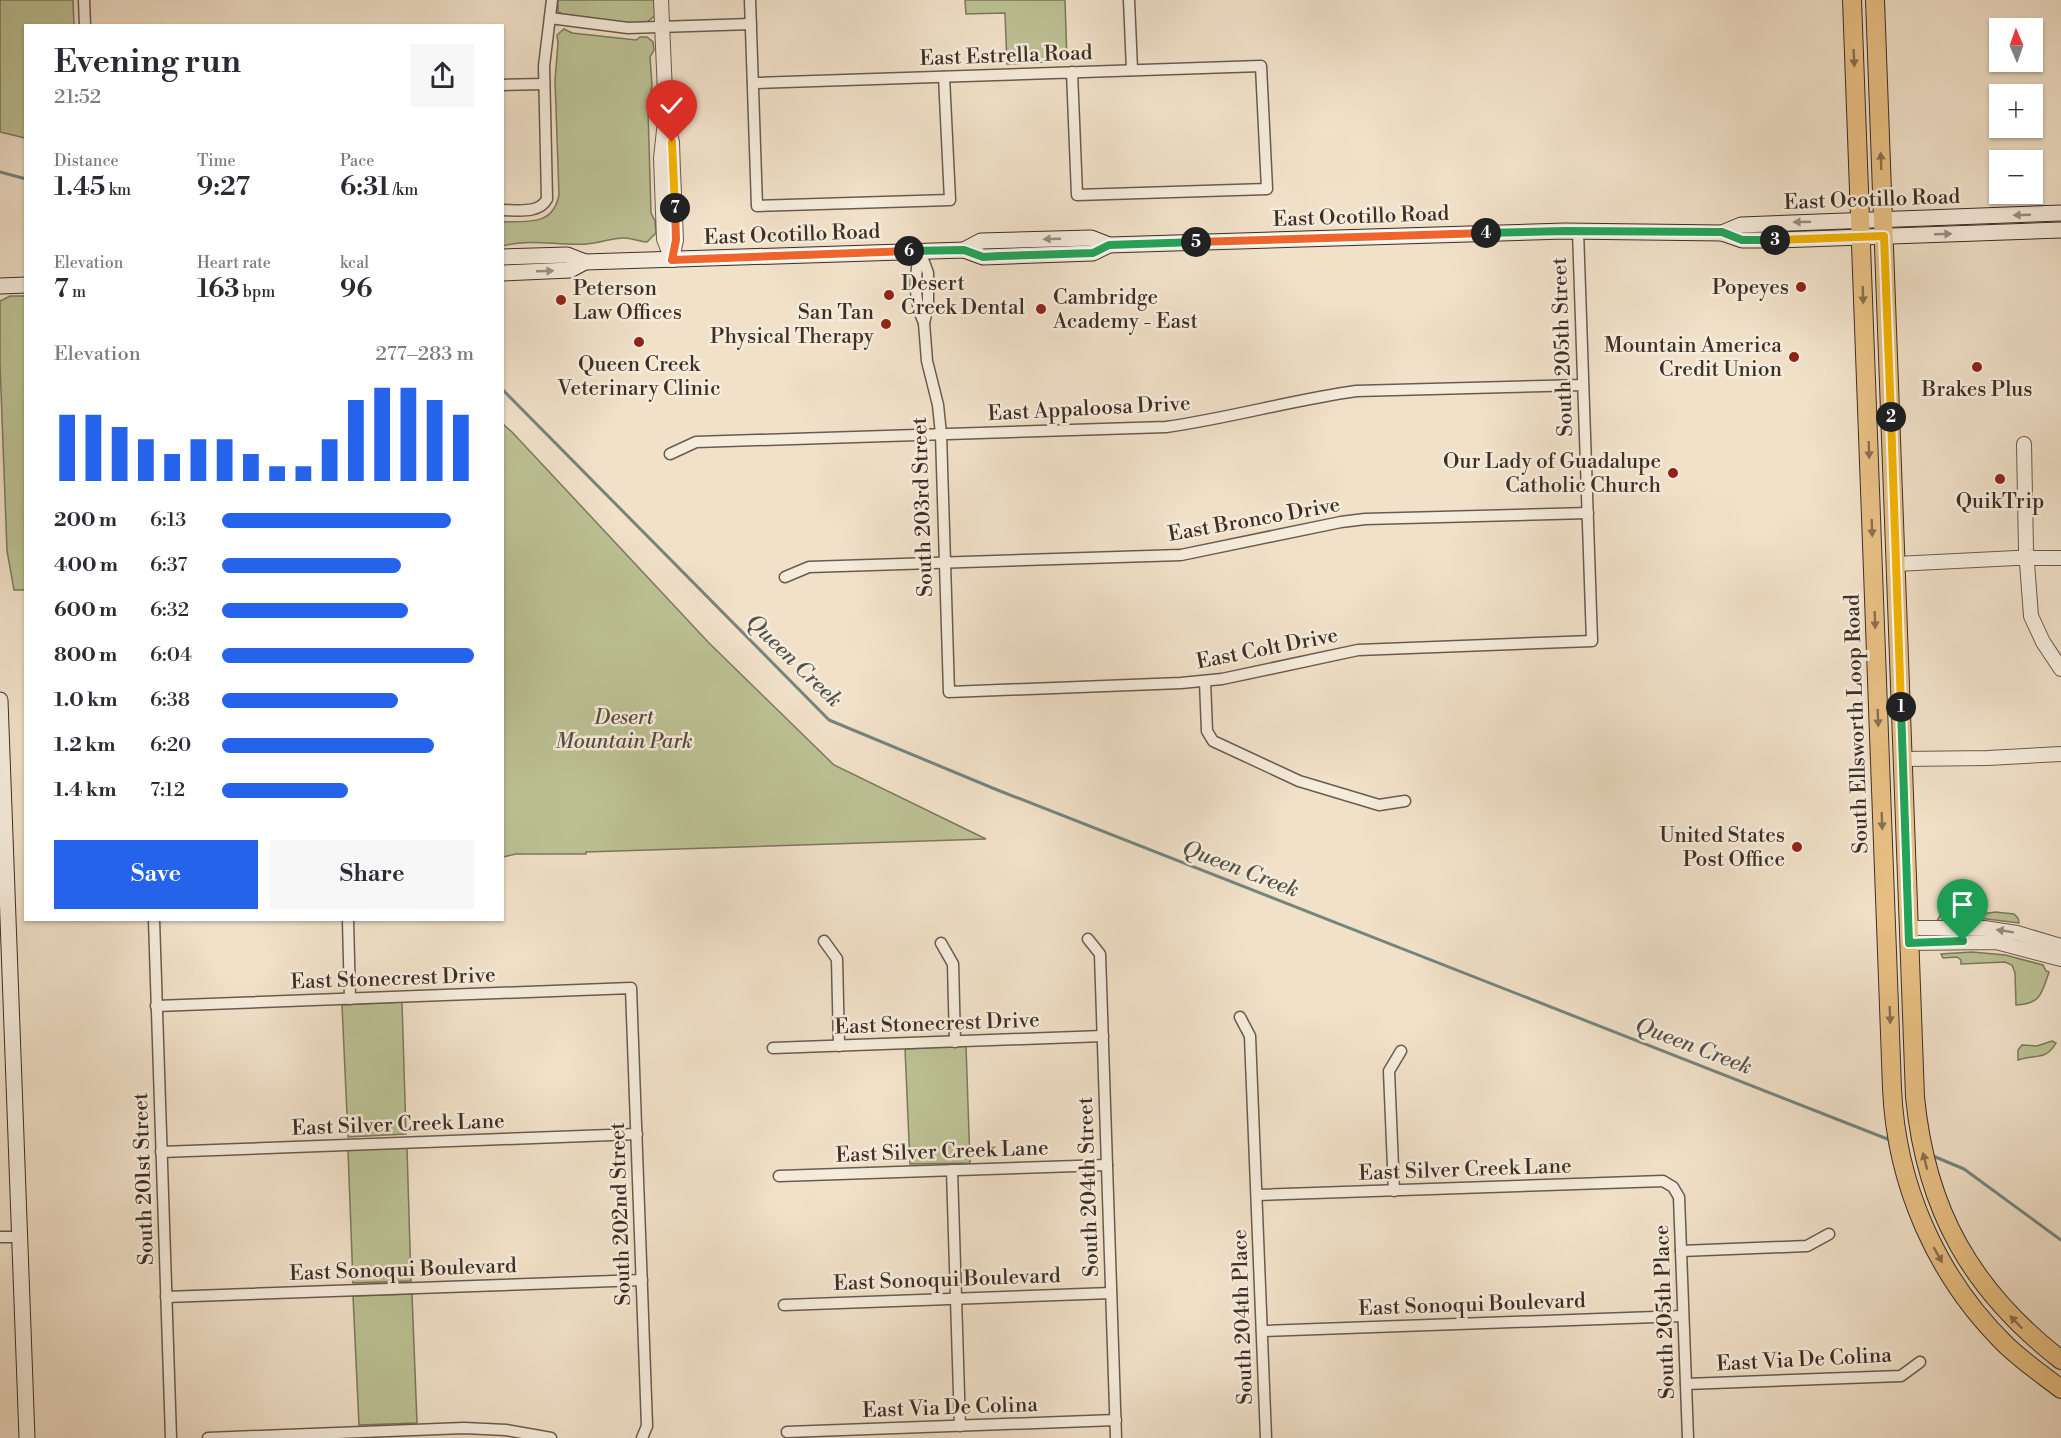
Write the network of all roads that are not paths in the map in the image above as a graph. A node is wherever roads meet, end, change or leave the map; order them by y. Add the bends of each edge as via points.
1 (84, 0) edge
2 (552, 0) edge
3 (661, 0) edge
4 (750, 0) edge
5 (1129, 0) edge
6 (1852, 0) edge
7 (1875, 0) edge
8 (550, 18) junction
9 (85, 24) edge
10 (751, 24) junction
11 (662, 28) junction
12 (1132, 70) junction
13 (1072, 72) junction
14 (944, 77) junction
15 (753, 83) junction
16 (544, 84) junction
17 (504, 85) edge
18 (504, 210) edge
19 (2061, 213) edge
20 (1884, 227) junction
21 (1861, 229) junction
22 (2061, 230) edge
23 (1578, 231) junction
24 (920, 251) junction
25 (504, 257) edge
26 (672, 260) junction
27 (585, 262) junction
28 (504, 273) edge
29 (24, 285) edge
30 (0, 286) edge
31 (1583, 385) junction
32 (941, 434) junction
33 (2024, 444) dead end
34 (670, 454) dead end
35 (1588, 513) junction
36 (2026, 558) junction
37 (2061, 558) edge
38 (944, 563) junction
39 (1896, 564) junction
40 (1873, 566) junction
41 (784, 577) dead end
42 (1592, 641) joint
43 (2061, 669) edge
44 (1205, 681) junction
45 (949, 692) joint
46 (0, 700) edge
47 (2061, 754) edge
48 (1903, 759) junction
49 (1880, 762) junction
50 (1405, 801) dead end
51 (154, 921) edge
52 (348, 921) edge
53 (1909, 936) junction
54 (1088, 939) dead end
55 (824, 941) dead end
56 (941, 943) dead end
57 (2061, 946) edge
58 (2061, 959) edge
59 (631, 988) joint
60 (350, 999) junction
61 (156, 1006) junction
62 (1240, 1017) dead end
63 (1102, 1036) junction
64 (956, 1041) junction
65 (839, 1046) junction
66 (773, 1048) dead end
67 (1401, 1051) dead end
68 (637, 1134) junction
69 (161, 1152) junction
70 (1107, 1165) junction
71 (952, 1170) junction
72 (779, 1176) dead end
73 (1673, 1187) joint
74 (1394, 1191) junction
75 (1257, 1195) junction
76 (1829, 1234) dead end
77 (0, 1237) edge
78 (19, 1237) junction
79 (1681, 1251) junction
80 (642, 1280) junction
81 (1111, 1293) junction
82 (166, 1297) junction
83 (956, 1299) junction
84 (784, 1305) dead end
85 (1683, 1316) junction
86 (1262, 1331) junction
87 (2061, 1360) edge
88 (1920, 1362) dead end
89 (1686, 1384) junction
90 (2061, 1389) edge
91 (1116, 1420) junction
92 (960, 1426) junction
93 (787, 1432) dead end
94 (364, 1435) edge
95 (27, 1438) edge
96 (171, 1438) edge
97 (208, 1438) edge
98 (551, 1438) edge
99 (642, 1438) edge
100 (1116, 1438) edge
101 (1266, 1438) edge
102 (1688, 1438) edge

1 - 9 street
2 - 8 street
3 - 11 street
4 - 10 street
5 - 12 street
6 -> 21 main road, South Ellsworth Loop Road
20 -> 7 main road
8 - 11 street via 628,28
8 - 16 street
10 - 11 street
10 - 15 street
11 - 26 street via 666,116 661,138 664,239
12 - 13 street, East Estrella Road
12 - 13 street, East Estrella Road via 1261,66 1267,189 1077,195
13 - 14 street, East Estrella Road
14 - 15 street, East Estrella Road
14 - 15 street via 950,200 757,206
16 - 17 street
16 - 18 street via 548,194 544,204 536,209
19 -> 20 main road, East Ocotillo Road
20 - 21 main road, East Ocotillo Road
20 -> 22 main road, East Ocotillo Road
20 - 39 main road
21 - 23 main road, East Ocotillo Road via 1742,240 1722,232
21 -> 40 main road, South Ellsworth Loop Road
23 - 24 main road, East Ocotillo Road via 1109,245 1093,253 983,257 964,250
23 - 31 street, South 205th Street
24 - 26 main road, East Ocotillo Road
24 - 32 street, South 203rd Street via 928,273 924,323 927,361
25 - 27 main road, East Ocotillo Road via 567,255
26 - 27 main road, East Ocotillo Road
28 -> 27 main road, East Ocotillo Road via 570,270
29 - 30 main road
31 - 32 street, East Appaloosa Drive via 1356,391 1166,427
31 - 35 street, South 205th Street
32 - 34 street, East Appaloosa Drive via 696,442
32 - 38 street, South 203rd Street
33 - 36 street
35 - 38 street, East Bronco Drive via 1365,519 1181,555
35 - 42 street, South 205th Street
36 - 37 street
36 - 39 street
36 - 43 street via 2031,616
38 - 41 street, East Bronco Drive via 808,567
38 - 45 street, South 203rd Street
39 - 40 main road
39 - 48 main road
40 -> 49 main road, South Ellsworth Loop Road
42 - 44 street, East Colt Drive via 1358,650
44 - 45 street, East Colt Drive
44 - 50 street via 1207,731 1213,741 1299,781 1379,805
46 - 78 main road
47 - 48 street
48 - 49 main road
48 - 53 main road
49 -> 90 main road, South Ellsworth Loop Road via 1892,1088 1898,1146 1914,1202 1934,1248 1972,1307 2007,1345
51 - 61 street, South 201st Street
52 - 60 street
57 -> 53 street via 1984,928
53 - 58 street via 1996,942
87 -> 53 main road via 2022,1328 1983,1284 1944,1216 1924,1158 1915,1097
54 - 63 street, South 204th Street via 1100,954
55 - 65 street via 837,959
56 - 64 street via 953,964
59 - 60 street, East Stonecrest Drive
59 - 68 street, South 202nd Street
60 - 61 street, East Stonecrest Drive
61 - 69 street, South 201st Street
62 - 75 street, South 204th Place via 1250,1036
63 - 64 street, East Stonecrest Drive
63 - 70 street, South 204th Street
64 - 65 street, East Stonecrest Drive
65 - 66 street, East Stonecrest Drive
67 - 74 street via 1389,1071
68 - 69 street, East Silver Creek Lane
68 - 80 street, South 202nd Street
69 - 82 street, South 201st Street
70 - 71 street, East Silver Creek Lane
70 - 81 street, South 204th Street
71 - 72 street, East Silver Creek Lane
71 - 83 street
73 - 74 street, East Silver Creek Lane via 1663,1181
73 - 79 street, South 205th Place via 1679,1197
74 - 75 street, East Silver Creek Lane
75 - 86 street, South 204th Place
76 - 79 street via 1807,1246
77 - 78 street
78 - 95 main road
79 - 85 street, South 205th Place
80 - 82 street, East Sonoqui Boulevard
80 - 99 street, South 202nd Street via 647,1426
81 - 83 street, East Sonoqui Boulevard
81 - 91 street, South 204th Street
82 - 96 street, South 201st Street
83 - 84 street, East Sonoqui Boulevard
83 - 92 street
85 - 86 street, East Sonoqui Boulevard
85 - 89 street, South 205th Place
86 - 101 street, South 204th Place
88 - 89 street, East Via De Colina via 1901,1376
89 - 102 street, South 205th Place
91 - 92 street, East Via De Colina
91 - 100 street, South 204th Street
92 - 93 street, East Via De Colina
94 - 97 street
94 - 98 street via 464,1428

